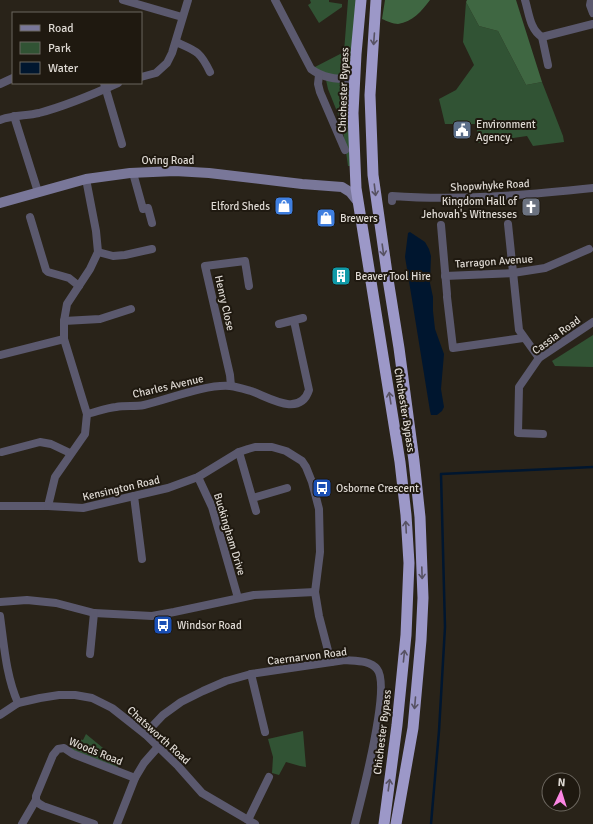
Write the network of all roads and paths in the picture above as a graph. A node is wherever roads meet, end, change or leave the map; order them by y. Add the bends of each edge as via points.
1 (123, 0) edge
2 (188, 0) edge
3 (275, 0) edge
4 (361, 0) edge
5 (376, 0) edge
6 (525, 0) edge
7 (591, 0) edge
8 (593, 13) edge
9 (182, 17) junction
10 (593, 24) edge
11 (542, 37) junction
12 (176, 42) junction
13 (548, 65) dead end
14 (210, 72) dead end
15 (319, 75) junction
16 (142, 76) edge
17 (12, 78) edge
18 (355, 80) junction
19 (0, 84) edge
20 (105, 86) edge
21 (14, 116) junction
22 (0, 120) edge
23 (122, 144) dead end
24 (345, 150) dead end
25 (355, 169) junction
26 (133, 173) junction
27 (86, 180) junction
28 (340, 187) junction
29 (593, 188) edge
30 (38, 192) junction
31 (392, 201) dead end
32 (358, 202) junction
33 (0, 203) edge
34 (30, 217) dead end
35 (152, 223) dead end
36 (508, 224) dead end
37 (441, 226) dead end
38 (152, 249) dead end
39 (589, 249) dead end
40 (98, 252) junction
41 (513, 273) junction
42 (445, 276) junction
43 (79, 286) junction
44 (249, 286) dead end
45 (131, 309) dead end
46 (303, 318) dead end
47 (294, 320) junction
48 (64, 321) junction
49 (593, 322) edge
50 (279, 324) dead end
51 (523, 338) junction
52 (64, 339) junction
53 (0, 355) edge
54 (539, 358) junction
55 (231, 386) junction
56 (87, 414) junction
57 (543, 434) dead end
58 (2, 452) dead end
59 (238, 452) junction
60 (70, 453) junction
61 (198, 477) junction
62 (287, 488) dead end
63 (134, 496) junction
64 (253, 498) junction
65 (0, 506) edge
66 (48, 506) junction
67 (256, 511) dead end
68 (142, 559) dead end
69 (315, 592) junction
70 (238, 598) junction
71 (0, 602) edge
72 (94, 613) junction
73 (0, 616) edge
74 (90, 654) dead end
75 (331, 662) junction
76 (251, 674) junction
77 (18, 703) junction
78 (0, 715) edge
79 (265, 732) dead end
80 (145, 734) junction
81 (158, 747) junction
82 (269, 776) dead end
83 (135, 778) junction
84 (36, 800) junction
85 (251, 822) edge
86 (22, 824) edge
87 (94, 824) edge
88 (117, 824) edge
89 (355, 824) edge
90 (384, 824) edge
91 (396, 824) edge

1 - 9 street
2 - 9 street
3 - 15 street via 311,69
4 - 18 highway, Chichester Bypass
5 -> 91 highway, Chichester Bypass via 370,95 373,175 414,461 420,517 423,598 413,728
6 - 11 street via 533,28
7 - 8 street
9 - 12 street
10 - 11 street
11 - 13 street
12 - 14 street via 204,58
12 - 16 street via 167,63 156,72
15 - 18 street
15 - 24 street via 320,92
17 - 19 street
18 - 25 highway, Chichester Bypass
20 - 21 street via 39,113
20 - 23 street
21 - 22 street
21 - 30 street
25 - 28 main road via 347,183
25 - 32 highway, Chichester Bypass
26 - 27 main road, Oving Road
26 - 28 main road, Oving Road via 210,173
26 - 35 street via 143,209 148,208
27 - 30 main road, Oving Road
27 - 40 street
28 - 32 main road via 349,191
29 - 31 street, Shopwhyke Road via 489,197 392,196
30 - 33 main road, Oving Road
90 -> 32 highway, Chichester Bypass via 406,635 409,564 400,462
34 - 43 street via 46,270 69,278
36 - 41 street
37 - 42 street
38 - 40 street via 113,256
39 - 41 street, Tarragon Avenue via 545,268
40 - 43 street
41 - 42 street, Tarragon Avenue
41 - 51 street
42 - 51 street via 453,348
43 - 48 street via 67,304
44 - 55 street, Henry Close via 245,261 205,266
45 - 48 street via 100,319
46 - 47 street
47 - 50 street
47 - 55 street, Charles Avenue via 309,390 305,399 287,404
48 - 52 street
49 - 54 street, Cassia Road
51 - 54 street
52 - 53 street
52 - 56 street
54 - 57 street, Cassia Road via 519,387 518,433
55 - 56 street, Charles Avenue via 216,386 138,406 116,406
56 - 60 street via 85,434
58 - 60 street via 40,442
59 - 61 street
59 - 64 street
59 - 69 street via 255,447 272,447 302,461 306,467 319,509 320,552
60 - 66 street via 55,476
61 - 63 street, Kensington Road via 168,488
61 - 70 street, Buckingham Drive via 212,507
62 - 64 street
63 - 66 street, Kensington Road via 82,508
63 - 68 street
64 - 67 street
65 - 66 street, Kensington Road
69 - 70 street via 273,593
69 - 75 street
70 - 72 street via 152,616
71 - 72 street via 27,600 56,603
72 - 74 street
73 - 77 street via 8,669
75 - 76 street, Caernarvon Road
75 - 89 street, Caernarvon Road via 345,660 370,664 379,672 381,682 377,724
76 - 79 street
76 - 80 street, Caernarvon Road via 226,681 181,702 163,715
77 - 78 street, Chatsworth Road
77 - 80 street, Chatsworth Road via 59,695 92,698 112,708
80 - 81 street, Chatsworth Road
81 - 83 street
81 - 85 street, Chatsworth Road via 202,793
82 - 85 street, Chatsworth Road
83 - 84 street, Woods Road via 61,748 52,754
83 - 88 street
84 - 86 street
84 - 87 street via 43,806

